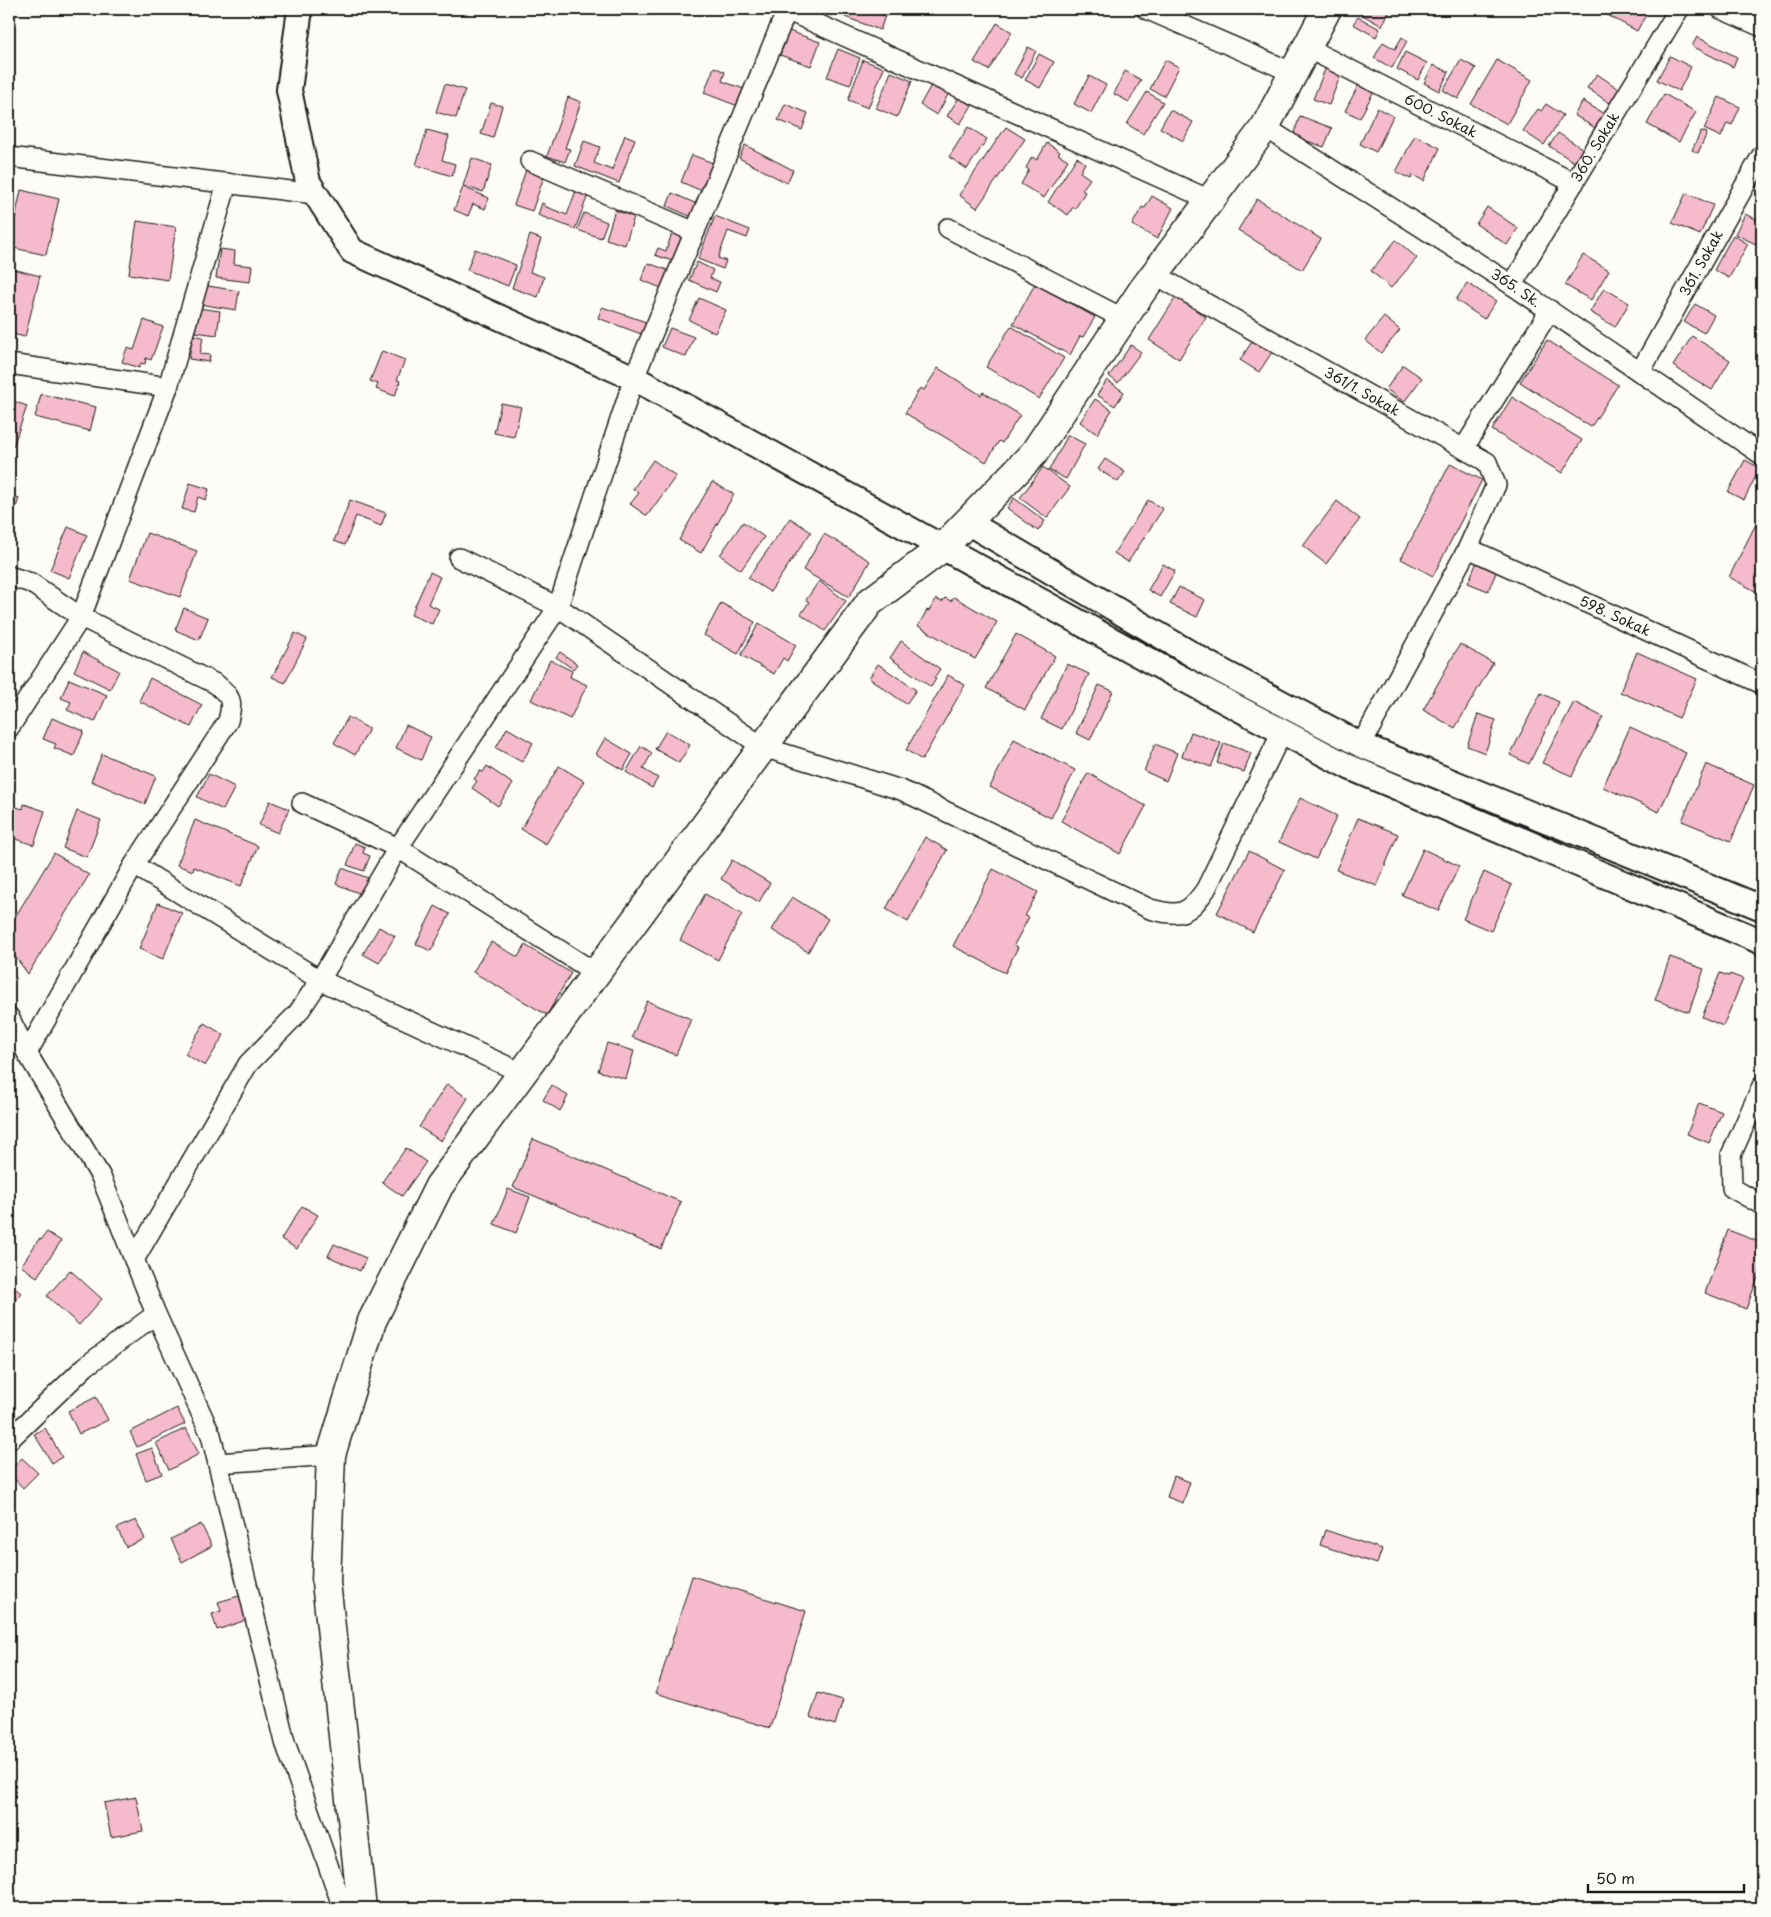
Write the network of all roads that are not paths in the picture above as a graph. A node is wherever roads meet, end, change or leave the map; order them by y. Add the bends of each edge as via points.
1 (300, 9) edge
2 (1146, 9) edge
3 (1327, 9) edge
4 (1679, 9) edge
5 (1721, 9) edge
6 (785, 10) edge
7 (1762, 27) edge
8 (1307, 48) junction
9 (1294, 73) junction
10 (1265, 127) junction
11 (1762, 155) edge
12 (9, 157) edge
13 (530, 160) dead end
14 (227, 183) junction
15 (1574, 183) junction
16 (315, 194) junction
17 (1210, 200) junction
18 (948, 228) dead end
19 (695, 232) junction
20 (1154, 274) junction
21 (1512, 284) junction
22 (1550, 310) junction
23 (1124, 319) junction
24 (9, 364) edge
25 (1640, 372) junction
26 (634, 378) junction
27 (168, 387) junction
28 (1464, 448) junction
29 (1762, 455) edge
30 (967, 522) junction
31 (942, 548) junction
32 (1468, 548) junction
33 (459, 558) dead end
34 (9, 576) edge
35 (558, 608) junction
36 (81, 617) junction
37 (1762, 684) edge
38 (9, 728) edge
39 (1282, 732) junction
40 (1360, 745) junction
41 (762, 747) junction
42 (302, 803) dead end
43 (398, 848) junction
44 (134, 865) junction
45 (1762, 908) edge
46 (1762, 942) edge
47 (596, 973) junction
48 (320, 980) junction
49 (9, 1017) edge
50 (27, 1053) junction
51 (522, 1073) junction
52 (1762, 1086) edge
53 (1762, 1205) edge
54 (134, 1260) junction
55 (156, 1314) junction
56 (9, 1440) edge
57 (331, 1455) junction
58 (218, 1463) junction
59 (343, 1908) edge
60 (362, 1908) edge

1 - 16 street via 289,90 308,182
2 - 9 street
3 - 8 main road
4 - 15 street, 360. Sokak
5 - 7 street
6 - 17 street
6 - 19 street
8 - 9 main road
8 - 15 street, 600. Sokak
9 - 10 main road
10 - 17 main road
10 - 21 street, 365. Sk.
11 - 25 street, 361. Sokak
12 - 14 street
13 - 19 street
14 - 16 street
14 - 27 street
15 - 21 street, 360. Sokak
16 - 26 street via 352,251
17 - 20 main road
18 - 23 street
19 - 26 street
20 - 23 main road
20 - 28 street, 361/1. Sokak
21 - 22 street, 365. Sk.
22 - 25 street, 365. Sk.
22 - 28 street
23 - 30 main road via 1034,454
24 - 27 street
25 - 29 street, 365. Sk.
26 - 31 street
26 - 35 street
27 - 36 street
28 - 32 street, 361/1. Sokak via 1487,462 1496,484
30 - 31 main road
30 - 40 street via 1212,666
31 - 39 street
31 - 41 main road via 870,602
32 - 37 street, 598. Sokak
32 - 40 street, 361/1. Sokak
33 - 35 street
34 - 36 street via 31,583
35 - 41 street
35 - 43 street
36 - 38 street
36 - 44 street via 216,684 229,696 232,705 228,721
39 - 41 street via 1206,889 1193,907 1172,915 1150,909 901,790
39 - 46 street via 1349,767
40 - 45 street
41 - 47 main road
42 - 43 street
43 - 47 street
43 - 48 street
44 - 48 street
44 - 50 street
47 - 51 main road
48 - 51 street
48 - 54 street via 298,1013 248,1064
49 - 50 street
50 - 54 street via 101,1177
51 - 57 main road via 439,1186 372,1322
52 - 53 street via 1732,1156 1732,1188
54 - 55 street
55 - 56 street via 86,1366
55 - 58 street via 211,1434
57 - 58 street
57 - 60 main road via 326,1582
58 - 59 street via 286,1742

